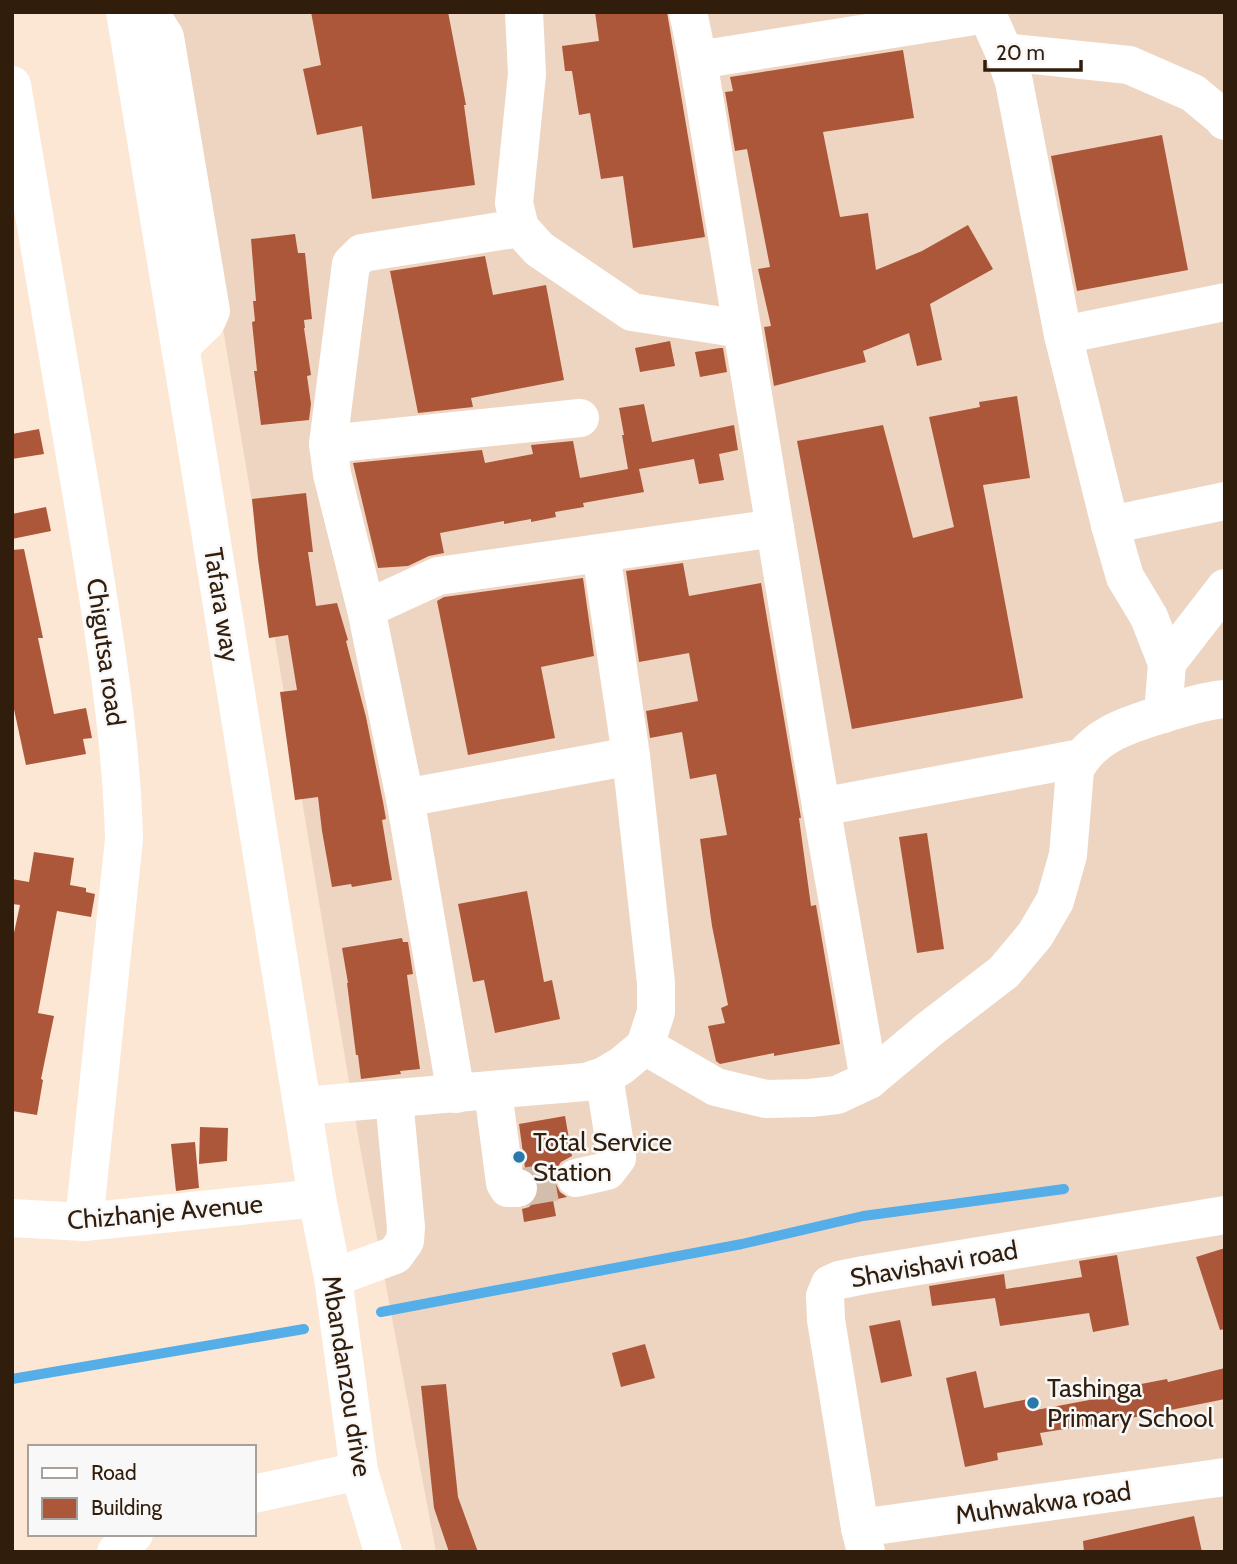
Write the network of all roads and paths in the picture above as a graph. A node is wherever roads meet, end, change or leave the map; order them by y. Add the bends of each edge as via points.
1 (125, 12) edge
2 (139, 12) edge
3 (524, 12) edge
4 (688, 12) edge
5 (987, 13) edge
6 (1004, 52) junction
7 (698, 60) junction
8 (12, 85) edge
9 (1225, 121) edge
10 (520, 228) junction
11 (1225, 302) edge
12 (742, 329) junction
13 (1063, 335) junction
14 (180, 347) junction
15 (580, 418) dead end
16 (328, 444) junction
17 (1225, 501) edge
18 (1110, 525) junction
19 (775, 528) junction
20 (601, 553) junction
21 (1225, 588) edge
22 (366, 609) junction
23 (1167, 663) junction
24 (1225, 699) edge
25 (1163, 714) junction
26 (631, 756) junction
27 (1081, 758) junction
28 (405, 798) junction
29 (821, 807) junction
30 (645, 1046) junction
31 (604, 1076) junction
32 (869, 1080) junction
33 (493, 1091) junction
34 (456, 1094) junction
35 (394, 1099) junction
36 (303, 1106) junction
37 (576, 1178) tunnel mouth
38 (518, 1188) dead end
39 (317, 1198) junction
40 (1225, 1215) edge
41 (12, 1218) edge
42 (84, 1222) junction
43 (333, 1278) junction
44 (359, 1471) junction
45 (1225, 1477) edge
46 (256, 1494) edge
47 (132, 1536) edge
48 (863, 1540) edge
49 (116, 1552) edge
50 (383, 1552) edge

1 - 14 street, Tafara way
2 - 14 street via 166,37 211,311
3 - 10 street via 527,74 514,203
4 - 7 street
5 - 6 street
5 - 7 street
6 - 9 street via 1129,65 1193,93
6 - 13 street via 1014,82
7 - 12 street
8 - 42 street, Chigutsa road via 103,625 123,796 124,839
10 - 12 street via 539,249 632,312
10 - 16 street via 362,253 351,264
11 - 13 street
12 - 19 street
13 - 18 street
14 - 36 street, Tafara way
15 - 16 street
16 - 22 street
17 - 18 street
18 - 23 street via 1125,577 1149,617
19 - 20 street
19 - 29 street
20 - 22 street via 438,576
20 - 26 street
21 - 23 street
22 - 28 street
23 - 25 street
24 - 25 street
25 - 27 street via 1112,733
26 - 28 street
26 - 30 street via 656,983 656,1012
27 - 29 street
27 - 32 street via 1075,770 1068,855 1055,901 1035,935 1003,972
28 - 34 street
29 - 32 street
30 - 31 street
30 - 32 street via 716,1087 766,1098 837,1095
31 - 33 street via 585,1083
31 - 37 street via 617,1158 607,1171
33 - 34 street
33 - 38 street via 505,1183 508,1188
34 - 35 street
35 - 36 street
35 - 43 street via 405,1241 395,1255
36 - 39 street, Tafara way
39 - 42 street, Chizhanje Avenue
39 - 43 street, Mbandanzou drive
40 - 48 street, Shavishavi road via 830,1284 825,1296 826,1320
41 - 42 street, Chizhanje Avenue
43 - 44 street, Mbandanzou drive
44 - 46 street
44 - 50 street, Mbandanzou drive
45 - 48 street, Muhwakwa road
47 - 49 street

